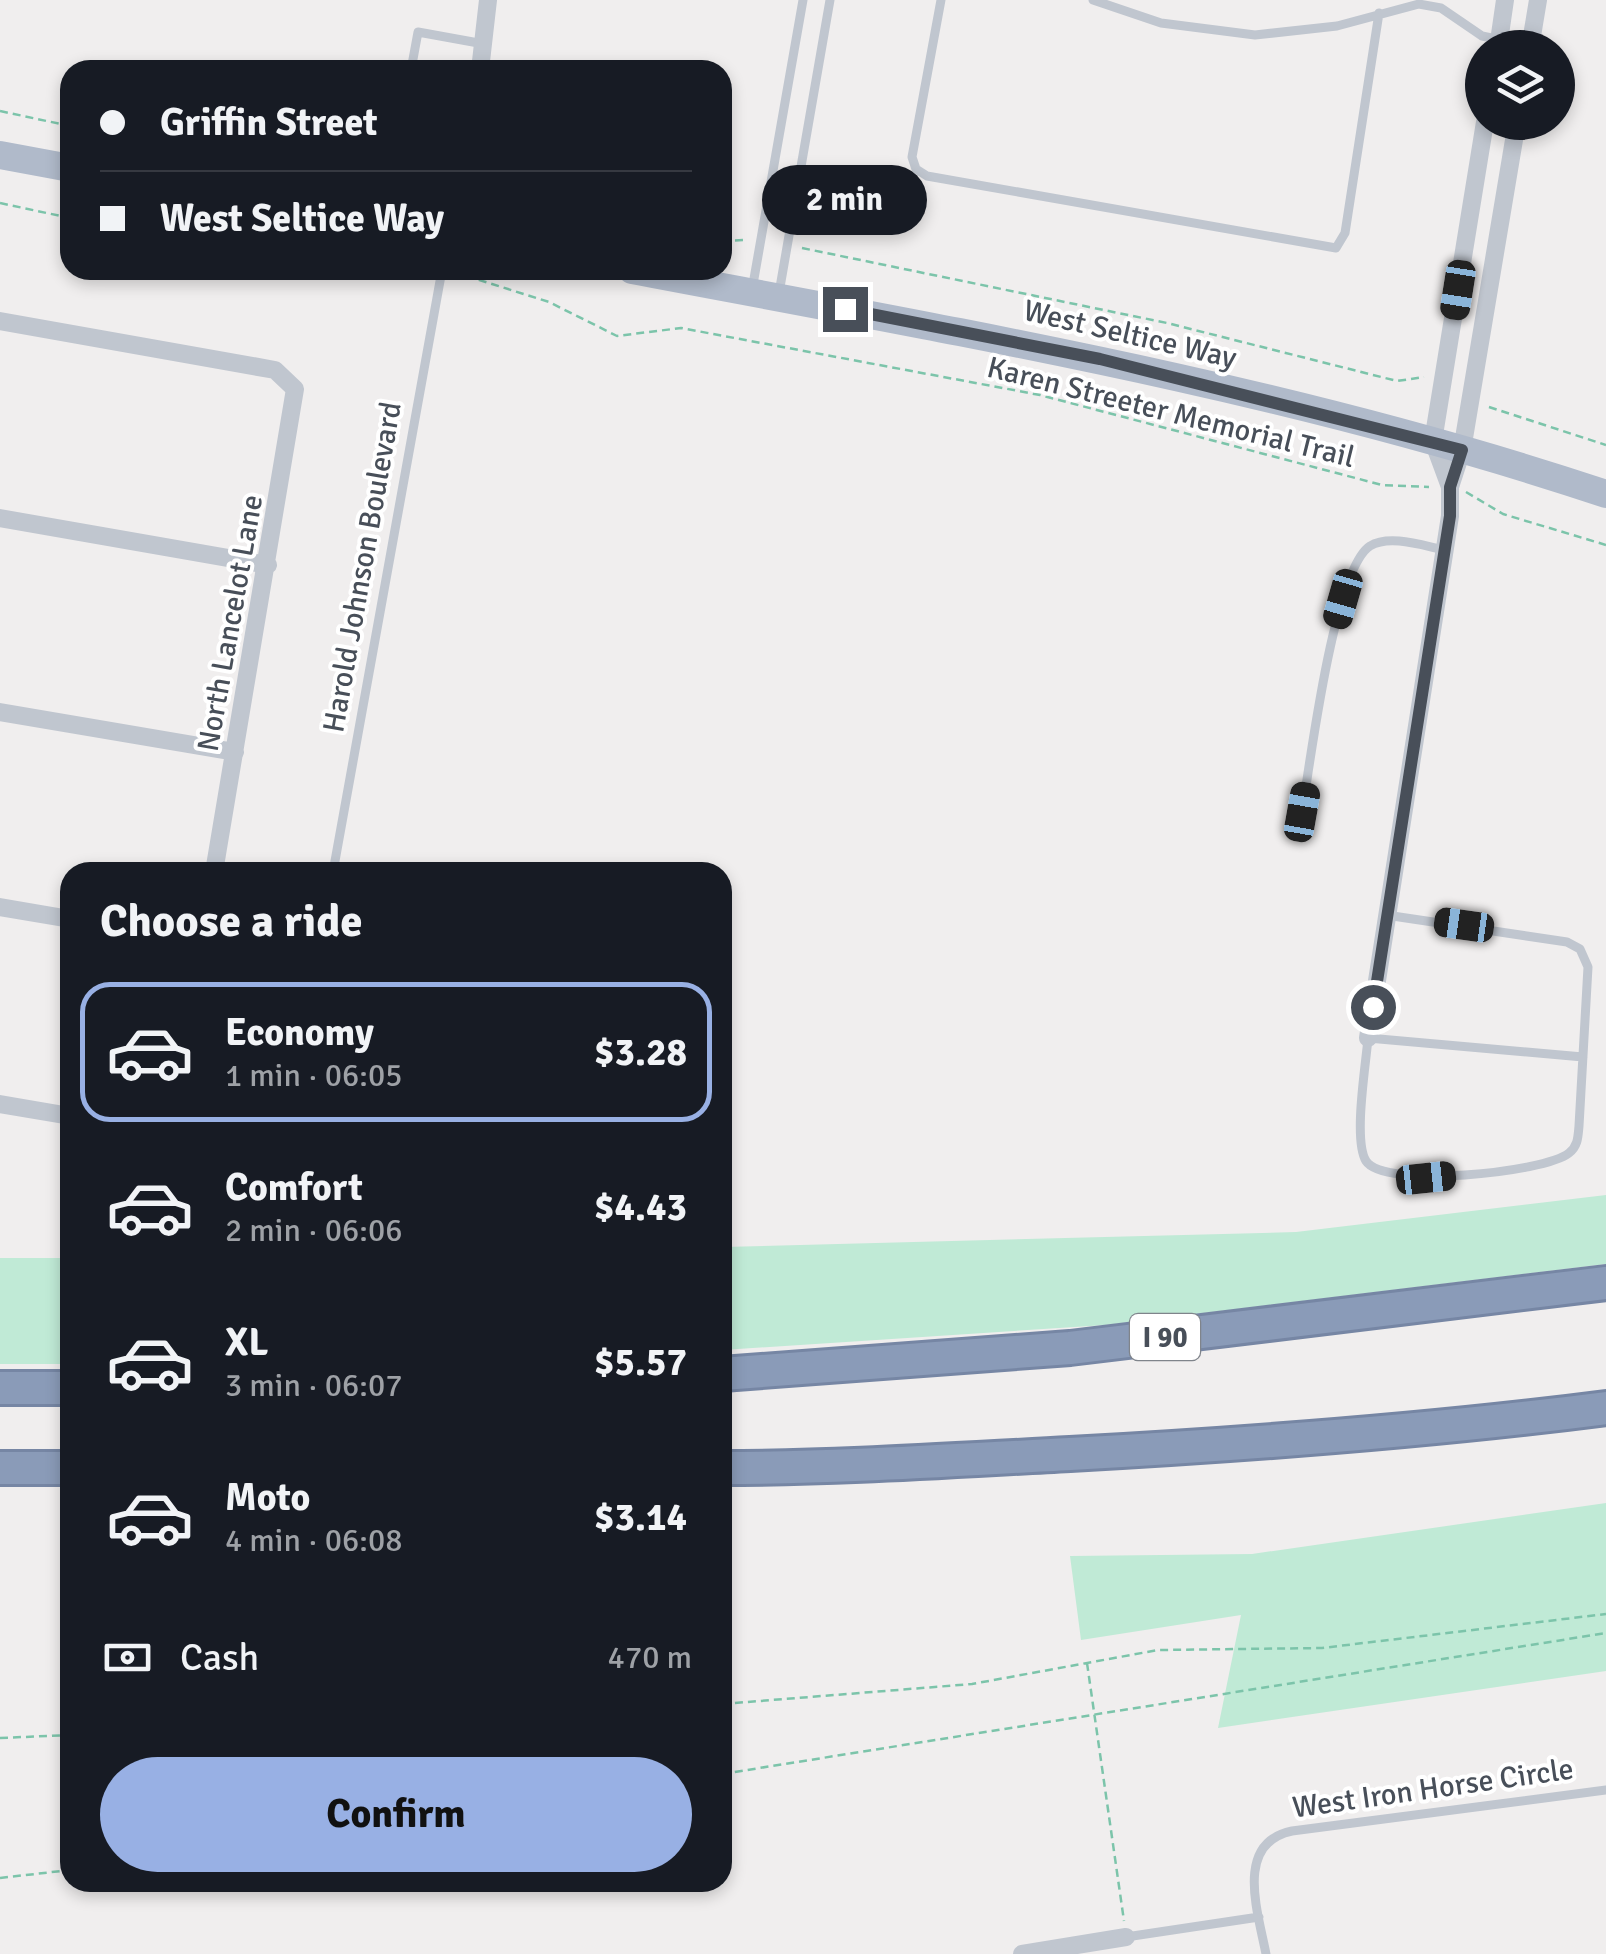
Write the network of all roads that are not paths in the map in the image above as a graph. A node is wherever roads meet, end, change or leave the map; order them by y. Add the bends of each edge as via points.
1 (488, 0) edge
2 (802, 0) edge
3 (830, 0) edge
4 (941, 0) edge
5 (1093, 0) edge
6 (1506, 0) edge
7 (1538, 0) edge
8 (1437, 4) edge
9 (1379, 13) junction
10 (1474, 30) edge
11 (1501, 30) edge
12 (1533, 30) edge
13 (484, 44) junction
14 (413, 60) edge
15 (482, 60) edge
16 (1482, 140) edge
17 (1515, 140) edge
18 (0, 155) edge
19 (60, 166) edge
20 (440, 280) edge
21 (685, 280) edge
22 (765, 295) junction
23 (0, 321) edge
24 (1449, 344) junction
25 (1479, 349) junction
26 (1432, 442) junction
27 (1462, 450) junction
28 (1450, 487) junction
29 (1606, 494) edge
30 (0, 518) edge
31 (1446, 550) junction
32 (268, 565) junction
33 (0, 712) edge
34 (235, 752) junction
35 (1302, 812) dead end
36 (216, 862) edge
37 (336, 862) edge
38 (0, 907) edge
39 (1386, 915) junction
40 (60, 917) edge
41 (1368, 1038) junction
42 (1583, 1058) junction
43 (0, 1104) edge
44 (60, 1114) edge
45 (1606, 1283) edge
46 (732, 1373) edge
47 (0, 1388) edge
48 (60, 1388) edge
49 (1606, 1408) edge
50 (0, 1468) edge
51 (60, 1468) edge
52 (732, 1468) edge
53 (1606, 1790) edge
54 (1259, 1917) junction
55 (1126, 1937) joint
56 (1022, 1954) edge
57 (1266, 1954) edge

1 - 13 street
2 - 22 lane
3 - 22 lane
4 - 9 lane via 912,157 927,176 1336,248 1345,232
5 - 9 lane via 1161,23 1256,35 1337,26
6 - 11 street
7 - 12 street
8 - 9 lane
8 - 10 lane
13 - 14 lane via 418,32
13 - 15 street
16 - 24 street
17 - 25 street
18 - 19 main road
20 - 37 lane, Harold Johnson Boulevard
21 - 22 main road, West Seltice Way
22 - 26 main road, West Seltice Way via 1081,355
23 - 32 street, North Lancelot Lane via 275,370 293,384 297,400
24 - 25 street
24 - 26 street
25 - 27 street
26 - 27 main road, West Seltice Way
26 - 28 street
27 - 28 street
27 - 29 main road, West Seltice Way
28 - 31 street
30 - 32 street
31 - 35 lane via 1390,542 1372,545 1356,562 1333,635
31 - 39 street
32 - 34 street, North Lancelot Lane
33 - 34 street
34 - 36 street, North Lancelot Lane
38 - 40 street
39 - 41 street
39 - 42 lane via 1540,936 1580,949 1588,966
41 - 42 lane
41 - 42 lane via 1361,1143 1366,1162 1379,1171 1426,1178 1540,1165 1570,1153 1577,1144
43 - 44 street
45 - 46 highway, I 90 via 1070,1348
47 - 48 highway
49 - 52 highway via 1449,1428 1178,1448
50 - 51 highway
53 - 54 lane, West Iron Horse Circle via 1278,1834 1256,1859
54 - 55 lane
54 - 57 lane, West Iron Horse Circle
55 - 56 street

